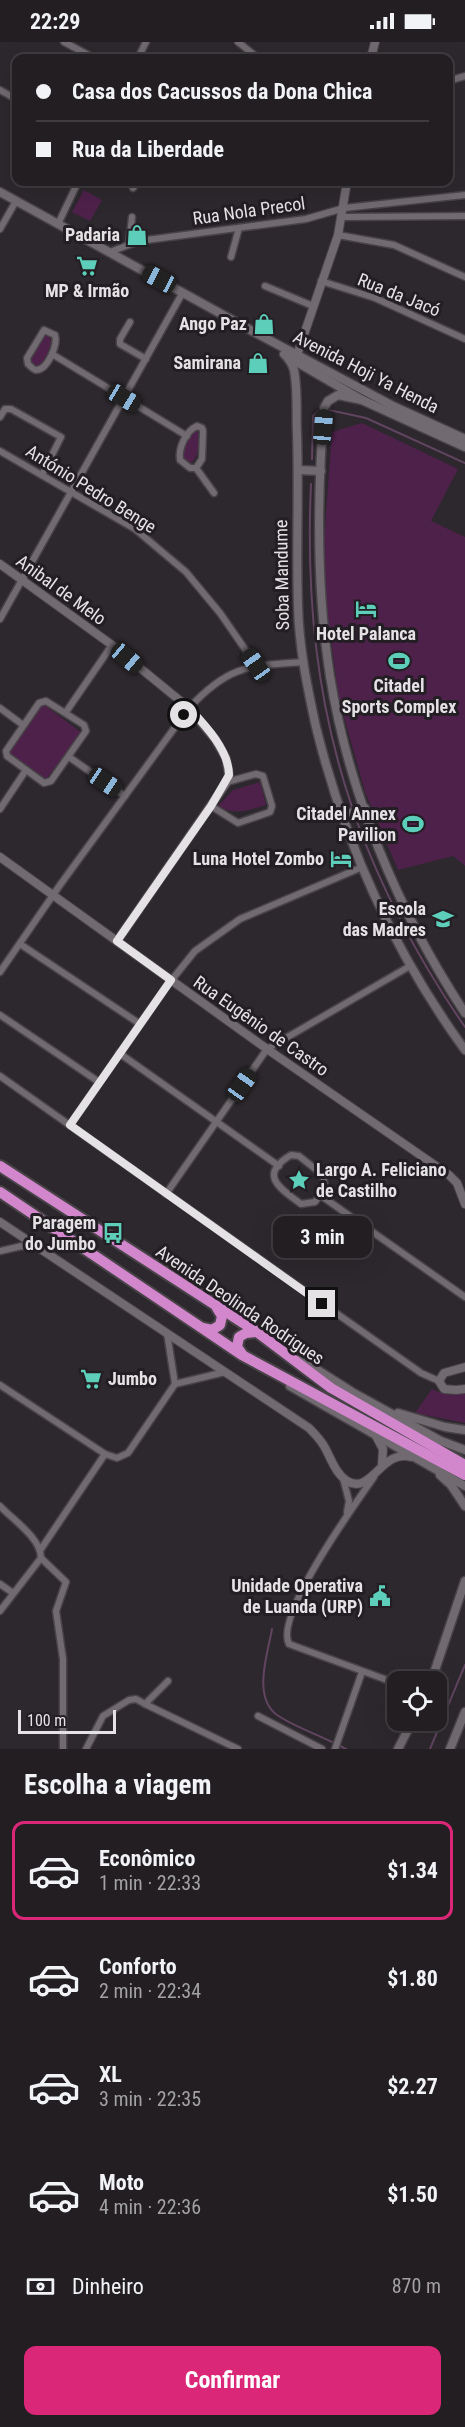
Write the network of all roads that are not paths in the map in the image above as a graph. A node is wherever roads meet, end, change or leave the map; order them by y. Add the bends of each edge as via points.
1 (64, 42) edge
2 (238, 42) edge
3 (86, 54) edge
4 (253, 54) edge
5 (76, 186) edge
6 (347, 186) edge
7 (0, 192) edge
8 (465, 195) edge
9 (16, 201) junction
10 (344, 208) junction
11 (465, 216) edge
12 (132, 217) dead end
13 (343, 217) junction
14 (58, 224) junction
15 (239, 228) junction
16 (0, 229) edge
17 (338, 235) junction
18 (129, 244) junction
19 (110, 252) junction
20 (231, 257) dead end
21 (465, 277) edge
22 (321, 281) junction
23 (265, 286) dead end
24 (183, 292) junction
25 (313, 306) junction
26 (130, 322) dead end
27 (254, 332) junction
28 (465, 339) edge
29 (51, 354) junction
30 (284, 354) junction
31 (297, 355) junction
32 (146, 359) junction
33 (124, 398) junction
34 (362, 400) junction
35 (0, 417) edge
36 (187, 436) junction
37 (465, 439) edge
38 (465, 447) edge
39 (0, 451) edge
40 (196, 468) junction
41 (298, 470) junction
42 (321, 471) junction
43 (42, 475) junction
44 (72, 493) junction
45 (214, 493) dead end
46 (0, 564) edge
47 (22, 578) junction
48 (0, 619) edge
49 (112, 645) junction
50 (302, 662) junction
51 (256, 665) junction
52 (0, 708) edge
53 (189, 708) junction
54 (66, 712) junction
55 (23, 724) junction
56 (69, 757) junction
57 (26, 770) junction
58 (227, 782) junction
59 (125, 796) junction
60 (211, 806) junction
61 (0, 809) edge
62 (362, 809) junction
63 (344, 815) junction
64 (0, 857) edge
65 (360, 868) junction
66 (53, 895) junction
67 (117, 941) junction
68 (20, 944) junction
69 (410, 966) junction
70 (1, 970) edge
71 (171, 980) junction
72 (465, 1012) edge
73 (0, 1015) edge
74 (140, 1024) junction
75 (267, 1049) junction
76 (465, 1050) edge
77 (119, 1053) junction
78 (0, 1076) edge
79 (99, 1082) junction
80 (216, 1121) junction
81 (70, 1125) junction
82 (0, 1166) edge
83 (279, 1166) junction
84 (0, 1192) edge
85 (166, 1194) junction
86 (320, 1195) junction
87 (465, 1204) edge
88 (0, 1222) edge
89 (38, 1248) junction
90 (0, 1251) edge
91 (465, 1297) edge
92 (215, 1306) junction
93 (202, 1328) junction
94 (257, 1332) junction
95 (167, 1334) junction
96 (242, 1355) junction
97 (465, 1367) edge
98 (226, 1372) junction
99 (439, 1381) junction
100 (175, 1384) junction
101 (0, 1385) edge
102 (465, 1389) edge
103 (381, 1407) junction
104 (465, 1430) edge
105 (375, 1435) junction
106 (465, 1450) edge
107 (423, 1452) junction
108 (105, 1454) junction
109 (465, 1465) edge
110 (380, 1468) junction
111 (465, 1474) edge
112 (342, 1476) junction
113 (465, 1486) edge
114 (0, 1506) edge
115 (465, 1506) edge
116 (344, 1521) junction
117 (41, 1549) junction
118 (41, 1557) junction
119 (465, 1581) edge
120 (0, 1584) edge
121 (13, 1593) junction
122 (0, 1611) edge
123 (435, 1671) edge
124 (362, 1672) junction
125 (387, 1680) edge
126 (168, 1681) dead end
127 (145, 1704) junction
128 (465, 1712) edge
129 (258, 1716) dead end
130 (407, 1731) edge
131 (336, 1746) edge
132 (63, 1749) edge
133 (87, 1749) edge
134 (238, 1749) edge
135 (322, 1749) edge
136 (398, 1749) edge
137 (450, 1749) edge

1 - 3 street
2 - 4 street
5 - 14 street
6 - 10 street
7 - 9 main road, Avenida Hoji Ya Henda
8 - 10 street, Rua Nola Precol
9 - 14 main road, Avenida Hoji Ya Henda
9 - 16 street
10 - 13 street
10 - 15 street, Rua Nola Precol via 306,219
11 - 13 street
12 - 18 street
13 - 17 street
14 - 19 main road, Avenida Hoji Ya Henda
15 - 18 street, Rua Nola Precol
15 - 20 street
17 - 21 street via 393,245
17 - 22 street
18 - 19 street, Rua Nola Precol
19 - 24 main road, Avenida Hoji Ya Henda
22 - 25 street
22 - 28 street, Rua da Jacó via 375,298
23 - 25 street
24 - 27 main road, Avenida Hoji Ya Henda
24 - 32 street
25 - 31 street
26 - 32 street via 120,344
27 - 30 main road, Avenida Hoji Ya Henda
27 - 31 main road, Avenida Hoji Ya Henda
29 - 29 street via 57,338 44,330 27,362 39,369
29 - 33 street
30 - 34 main road, Avenida Hoji Ya Henda
30 - 41 main road, Soba Mandume via 293,367 296,382
31 - 37 main road, Avenida Hoji Ya Henda
32 - 33 street
33 - 36 street
33 - 44 street
34 - 38 main road, Avenida Hoji Ya Henda
34 - 42 main road via 338,395 326,404
35 - 43 street via 5,410 11,410 61,437
36 - 40 street via 180,460
36 - 40 street via 194,426 203,429 202,459
39 - 43 street, António Pedro Benge
40 - 45 street
41 - 42 main road
41 - 50 main road, Soba Mandume via 297,598
42 - 62 main road via 326,646 342,733
43 - 44 street, António Pedro Benge
44 - 47 street
44 - 51 street, António Pedro Benge via 135,529 186,572
46 - 47 street, Anibal de Melo
47 - 48 street
47 - 49 street, Anibal de Melo
49 - 53 street, Anibal de Melo
49 - 54 street
50 - 51 street
50 - 63 main road, Soba Mandume via 328,775
51 - 53 street via 209,686
52 - 55 street
53 - 58 street, Anibal de Melo via 226,758
53 - 59 street
54 - 55 street via 50,701 42,702
54 - 56 street via 86,731
55 - 57 street via 6,754
56 - 57 street via 48,783
56 - 59 street
57 - 61 street
58 - 60 street
58 - 60 street via 256,774 263,776 272,806 270,812 238,823
59 - 66 street
60 - 67 street
62 - 63 main road
62 - 72 main road via 430,956
63 - 65 main road, Soba Mandume
64 - 66 street, Rua Eugênio de Castro
65 - 69 main road, Soba Mandume
65 - 71 street via 240,919 195,951
66 - 67 street, Rua Eugênio de Castro
66 - 68 street
67 - 71 street, Rua Eugênio de Castro
68 - 70 street
68 - 74 street
69 - 75 street
69 - 76 main road, Soba Mandume
71 - 74 street
71 - 75 street, Rua Eugênio de Castro
73 - 79 street
74 - 77 street
75 - 80 street
75 - 87 street, Rua Eugênio de Castro via 449,1175 457,1183
77 - 79 street
77 - 80 street
78 - 81 street
79 - 81 street
80 - 83 street
80 - 85 street
81 - 85 street
82 - 92 highway, Avenida Deolinda Rodrigues
83 - 86 street via 274,1180 278,1187 301,1204 315,1202
83 - 86 street via 291,1155 299,1156 323,1175 325,1188
84 - 93 highway, Avenida Deolinda Rodrigues
85 - 99 street via 421,1373
86 - 91 street
88 - 89 street
89 - 90 street via 22,1246
89 - 95 street
92 - 93 highway via 222,1316 220,1325 212,1330
92 - 94 highway, Avenida Deolinda Rodrigues
93 - 96 highway, Avenida Deolinda Rodrigues
94 - 96 highway via 239,1337 237,1347
94 - 103 main road
94 - 107 highway, Avenida Deolinda Rodrigues
95 - 98 street
95 - 100 street
96 - 105 main road
96 - 107 highway, Avenida Deolinda Rodrigues
97 - 99 street via 444,1373
98 - 100 street
98 - 112 street via 309,1428
99 - 102 street via 444,1389
100 - 108 street via 128,1453 117,1458
101 - 108 street
103 - 104 main road
103 - 106 main road
105 - 107 main road
105 - 110 street via 383,1449
107 - 109 highway, Avenida Deolinda Rodrigues
107 - 110 street via 398,1456
107 - 111 highway, Avenida Deolinda Rodrigues
107 - 113 main road
107 - 115 main road
108 - 117 street
110 - 112 street via 360,1482 351,1483
110 - 116 street
112 - 116 street via 349,1501
114 - 117 street
116 - 124 street via 300,1593 285,1634 289,1644
117 - 118 street
118 - 121 street
118 - 132 street via 66,1582 56,1611 63,1659
119 - 123 main road
120 - 121 street
121 - 122 street
124 - 125 street
124 - 131 street
126 - 127 street
127 - 133 street via 129,1700 103,1716
127 - 134 street
128 - 137 main road
129 - 135 street
130 - 136 main road

